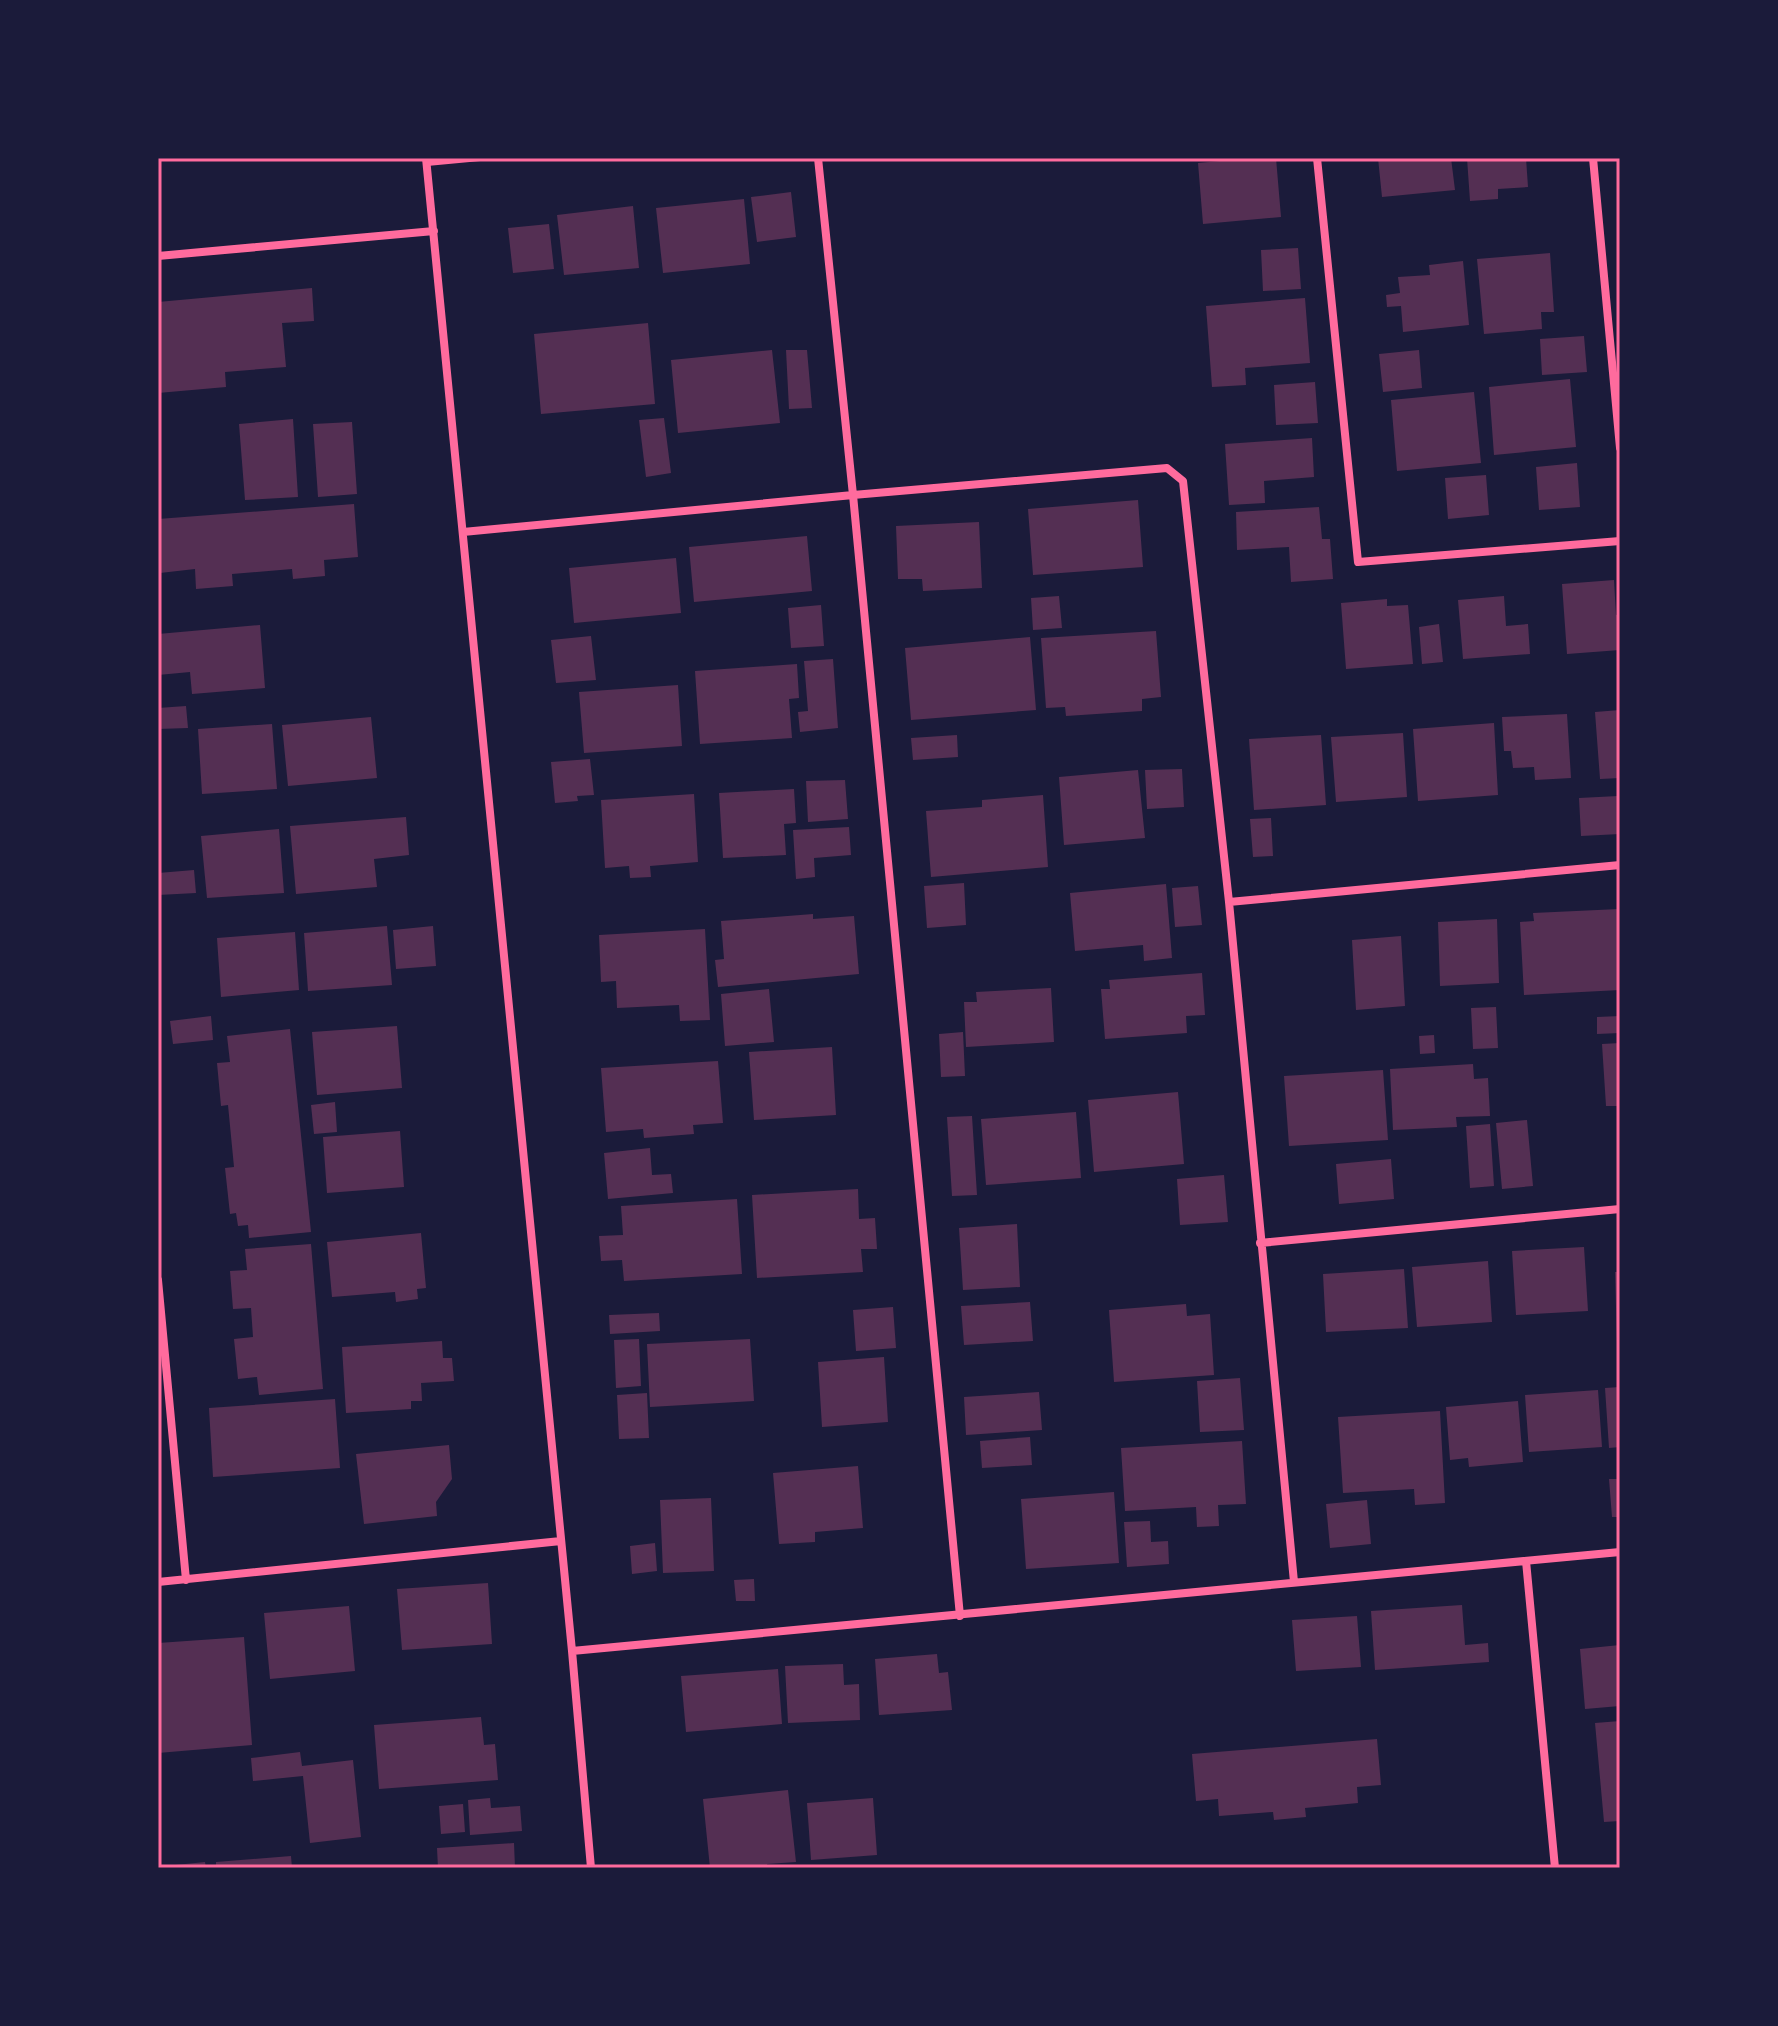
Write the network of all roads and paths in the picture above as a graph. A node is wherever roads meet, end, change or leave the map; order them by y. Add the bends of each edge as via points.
1 (480, 158) edge
2 (818, 158) edge
3 (1317, 158) edge
4 (1593, 158) edge
5 (427, 161) edge
6 (434, 231) junction
7 (158, 256) edge
8 (1620, 448) edge
9 (853, 495) junction
10 (463, 532) junction
11 (1620, 541) edge
12 (1620, 865) edge
13 (1229, 902) junction
14 (1620, 1209) edge
15 (1260, 1243) junction
16 (158, 1280) edge
17 (561, 1541) junction
18 (1620, 1552) edge
19 (1526, 1561) junction
20 (186, 1580) junction
21 (158, 1582) edge
22 (1294, 1582) junction
23 (960, 1616) junction
24 (572, 1651) junction
25 (591, 1868) edge
26 (1555, 1868) edge

1 - 5 lane
2 - 9 street
3 - 11 street via 1358,562
4 - 8 street
5 - 6 street
6 - 7 street
6 - 10 street
9 - 10 street
9 - 13 street via 1167,468 1183,481
9 - 23 street
10 - 17 street
12 - 13 street
13 - 15 street
14 - 15 street
15 - 22 street
16 - 20 street
17 - 20 street
17 - 24 street
18 - 19 street
19 - 22 street
19 - 26 street
20 - 21 street
22 - 23 street
23 - 24 street
24 - 25 street

